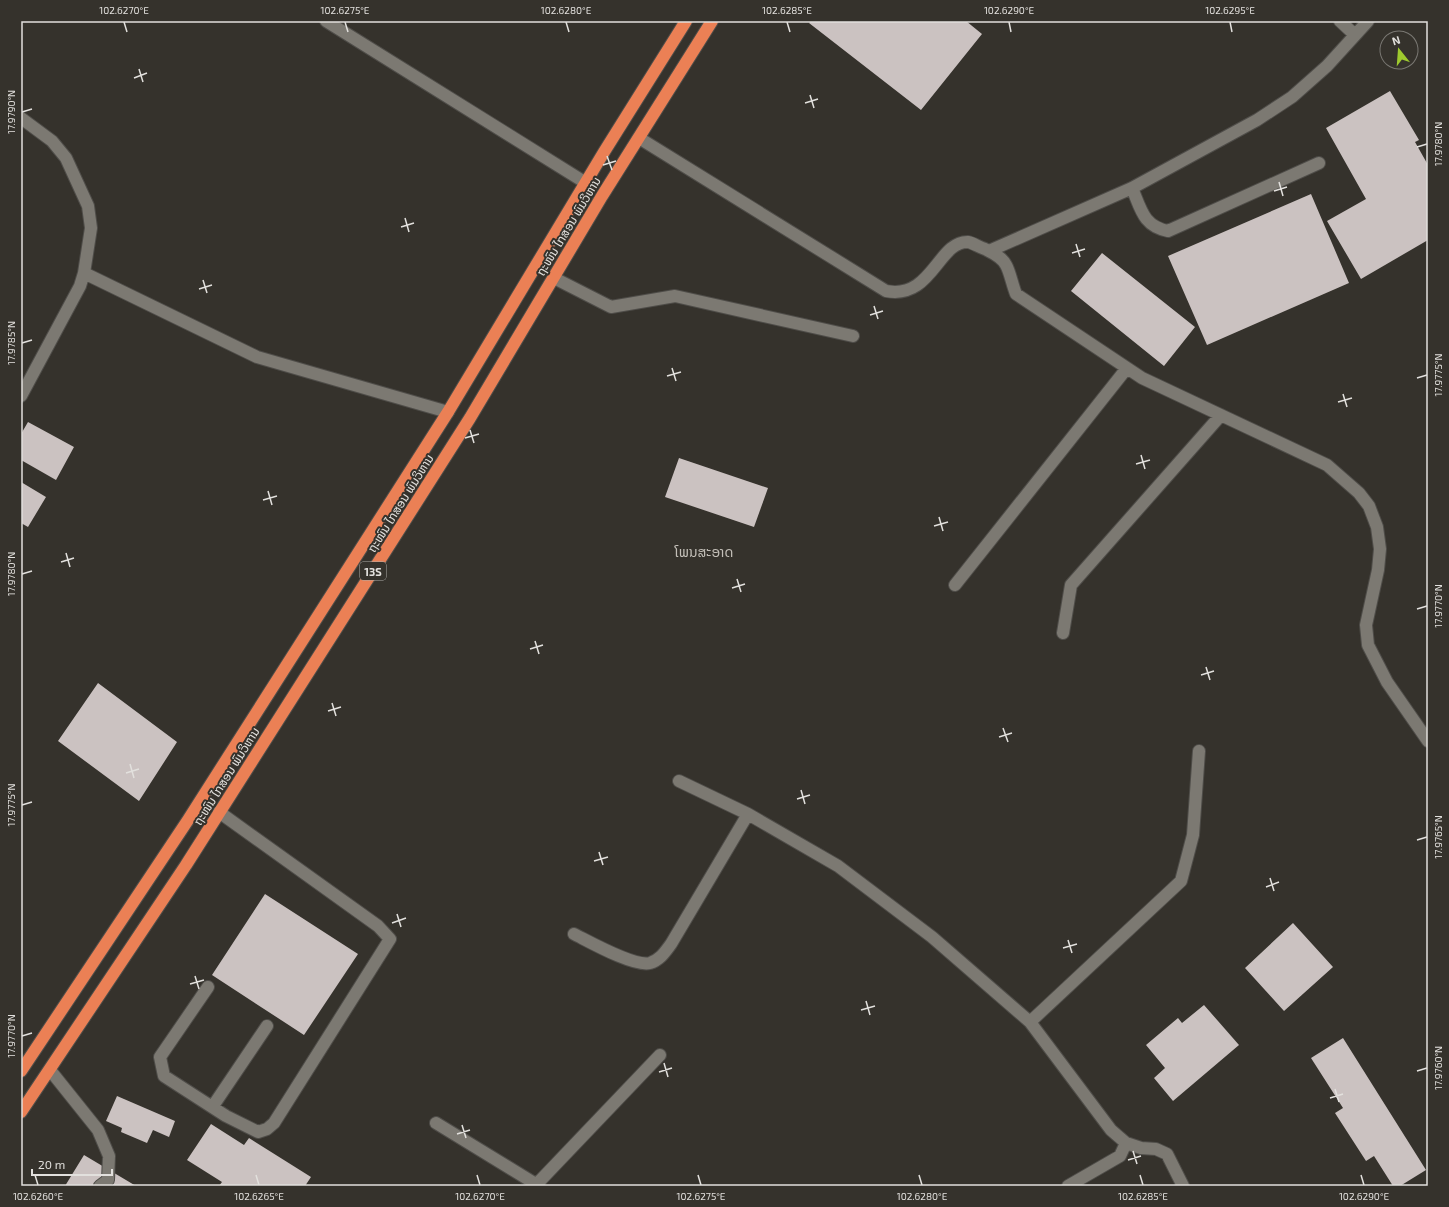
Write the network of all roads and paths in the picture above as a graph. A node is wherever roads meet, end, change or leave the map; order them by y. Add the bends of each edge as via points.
1 (326, 21) edge
2 (686, 21) edge
3 (712, 21) edge
4 (1340, 21) edge
5 (1368, 21) edge
6 (1355, 35) junction
7 (21, 118) edge
8 (639, 138) junction
9 (1318, 163) dead end
10 (586, 183) junction
11 (1132, 188) junction
12 (989, 251) junction
13 (84, 273) junction
14 (554, 278) junction
15 (853, 336) dead end
16 (1127, 368) junction
17 (21, 396) edge
18 (448, 412) junction
19 (1221, 415) junction
20 (955, 585) dead end
21 (1063, 632) dead end
22 (1428, 741) edge
23 (1199, 751) dead end
24 (679, 781) dead end
25 (219, 812) junction
26 (748, 814) junction
27 (574, 934) dead end
28 (208, 987) dead end
29 (1030, 1022) junction
30 (267, 1026) dead end
31 (660, 1055) dead end
32 (21, 1070) edge
33 (50, 1070) junction
34 (213, 1106) junction
35 (21, 1112) edge
36 (436, 1123) dead end
37 (1126, 1144) junction
38 (537, 1185) edge
39 (100, 1186) edge
40 (1068, 1186) edge
41 (1183, 1186) edge

1 - 10 street
2 - 10 highway, ຖະໜົນ ໄກສອນ ພົມວິຫານ / 13S
3 - 8 highway, ຖະໜົນ ໄກສອນ ພົມວິຫານ / 13S
4 - 6 street
5 - 6 street
6 - 11 street via 1327,66 1292,97 1257,120
7 - 13 street via 52,141 66,158 88,206 91,228
8 - 12 street via 886,291 896,293 916,287 952,248 962,243 974,244
8 - 14 highway, ຖະໜົນ ໄກສອນ ພົມວິຫານ / 13S
9 - 11 street via 1168,231 1157,229 1148,222
10 - 18 highway, ຖະໜົນ ໄກສອນ ພົມວິຫານ / 13S
11 - 12 street
12 - 16 street via 1001,258 1007,266 1016,294
13 - 17 street via 80,286
13 - 18 street via 257,357
14 - 15 street via 611,307 676,296
14 - 25 highway, ຖະໜົນ ໄກສອນ ພົມວິຫານ / 13S via 470,418
16 - 19 street via 1142,378
16 - 20 street
18 - 32 highway, ຖະໜົນ ໄກສອນ ພົມວິຫານ / 13S via 188,820
19 - 21 street via 1071,585
19 - 22 street via 1327,466 1359,493 1369,506 1377,527 1380,549 1366,625 1368,645 1387,682
23 - 29 street via 1193,835 1180,881
24 - 26 street
25 - 33 highway, ຖະໜົນ ໄກສອນ ພົມວິຫານ / 13S
25 - 34 street via 378,926 390,939 274,1123 258,1132 226,1116
26 - 27 street via 661,957 649,963 630,960
26 - 29 street via 838,866 932,937
28 - 34 street via 160,1057 164,1076
29 - 37 street via 1112,1130
30 - 34 street
31 - 38 street
33 - 35 highway, ຖະໜົນ ໄກສອນ ພົມວິຫານ / 13S
33 - 39 street via 98,1130 110,1156 108,1180
36 - 38 street
37 - 40 street via 1120,1156
37 - 41 street via 1156,1149 1167,1154

